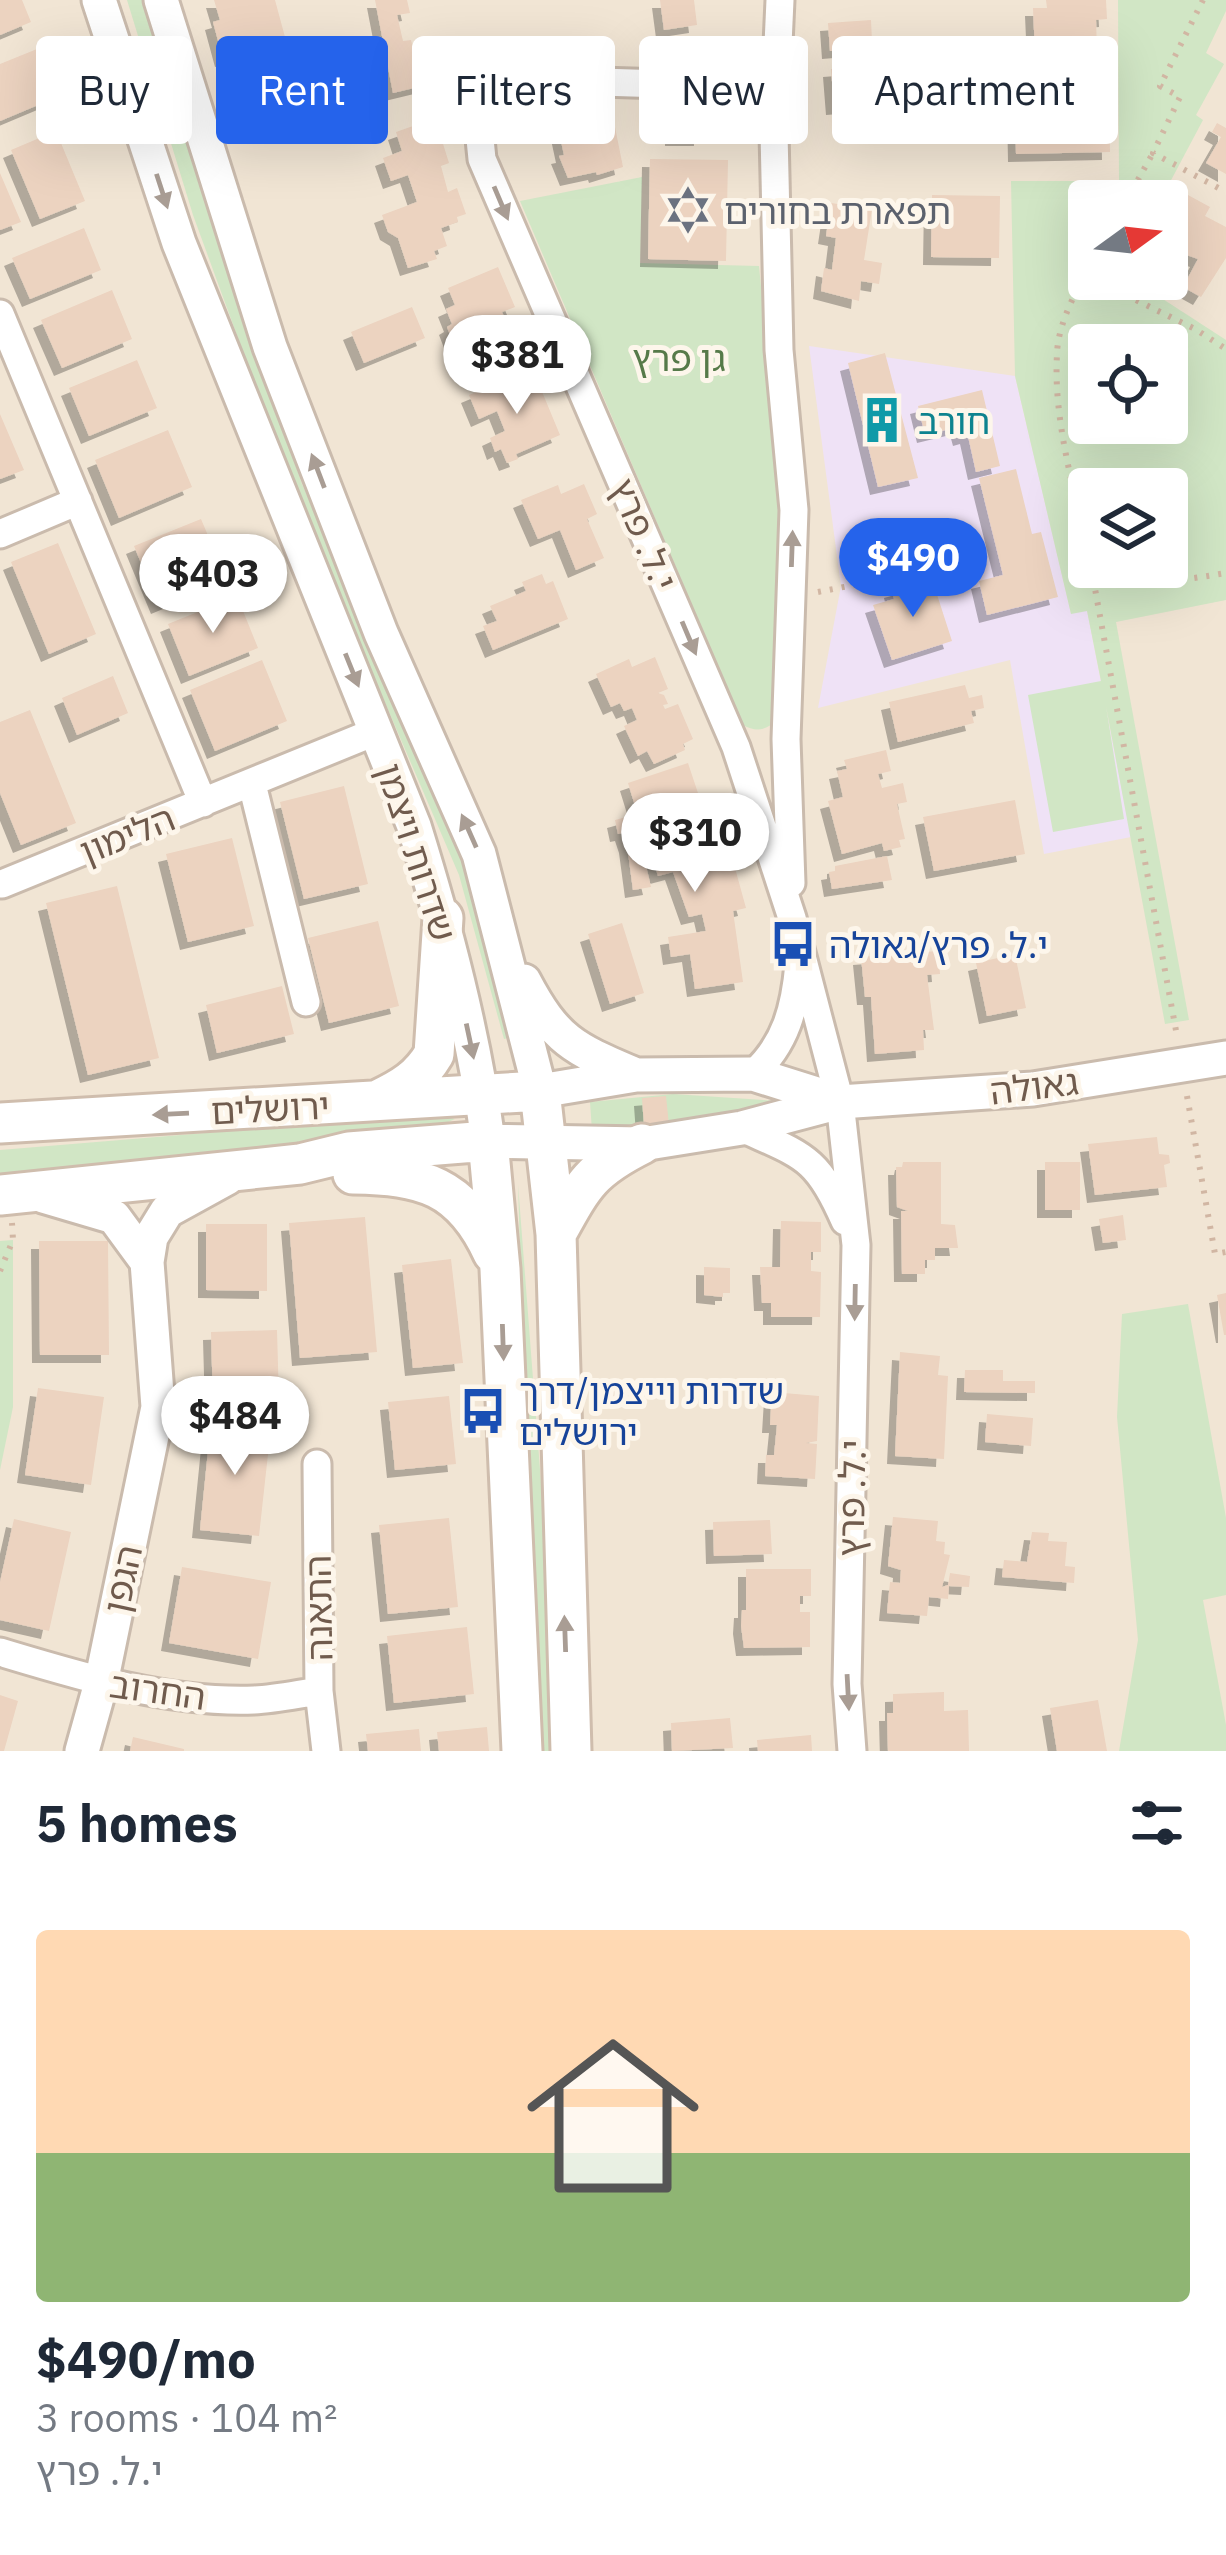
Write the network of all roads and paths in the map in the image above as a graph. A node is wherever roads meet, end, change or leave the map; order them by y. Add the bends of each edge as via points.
1 (98, 0) edge
2 (161, 0) edge
3 (780, 0) edge
4 (1203, 0) edge
5 (779, 36) edge
6 (639, 83) edge
7 (774, 144) edge
8 (1153, 153) junction
9 (1138, 180) edge
10 (1226, 192) edge
11 (1074, 300) edge
12 (1139, 300) edge
13 (0, 314) edge
14 (1226, 349) edge
15 (1070, 468) edge
16 (78, 501) junction
17 (0, 534) edge
18 (987, 569) dead end
19 (1226, 573) edge
20 (1188, 579) edge
21 (1095, 588) edge
22 (791, 598) junction
23 (377, 731) junction
24 (786, 739) junction
25 (736, 747) junction
26 (252, 784) junction
27 (203, 803) junction
28 (2, 884) edge
29 (443, 918) junction
30 (792, 918) junction
31 (504, 942) junction
32 (800, 948) junction
33 (306, 1002) dead end
34 (1226, 1058) edge
35 (1182, 1065) junction
36 (753, 1074) junction
37 (636, 1075) junction
38 (540, 1091) junction
39 (482, 1094) junction
40 (841, 1102) junction
41 (373, 1103) junction
42 (0, 1123) edge
43 (742, 1128) junction
44 (488, 1141) junction
45 (642, 1144) junction
46 (548, 1145) junction
47 (300, 1164) junction
48 (243, 1170) junction
49 (14, 1193) edge
50 (556, 1234) junction
51 (14, 1240) dead end
52 (856, 1245) junction
53 (1226, 1252) edge
54 (147, 1262) junction
55 (500, 1269) junction
56 (0, 1271) edge
57 (317, 1464) dead end
58 (0, 1652) edge
59 (100, 1683) junction
60 (319, 1691) junction
61 (82, 1751) edge
62 (326, 1751) edge
63 (522, 1751) edge
64 (571, 1751) edge
65 (852, 1751) edge

1 -> 23 street, שדרות ויצמן via 179,243
31 -> 2 street, שדרות ויצמן via 479,854 381,633 270,347
3 - 5 street, י.ל. פרץ
4 - 8 path via 1160,86 1180,98
6 -> 25 street, י.ל. פרץ via 567,81 486,97 479,111 482,159
22 -> 7 street, י.ל. פרץ via 794,510 778,350
8 - 9 path
8 - 10 path
11 - 15 path via 1057,352
12 - 14 path
13 - 16 street
16 - 17 street
16 - 27 street
18 - 22 path via 943,581 926,571
19 - 20 path
21 - 35 path
22 - 24 street, י.ל. פרץ
23 - 26 street, הלימון
23 - 29 street, שדרות ויצמן
24 - 25 street
24 - 30 street, י.ל. פרץ
25 - 30 street, י.ל. פרץ
26 - 27 street, הלימון
26 - 33 street
27 - 28 street, הלימון
29 -> 39 street, שדרות ויצמן
29 - 41 main road via 434,1054 413,1081
30 - 32 street, י.ל. פרץ
31 - 37 street via 542,1016 565,1041
31 - 38 street, שדרות ויצמן
32 - 36 street, י.ל. פרץ via 788,1024
32 - 40 street, י.ל. פרץ
34 - 35 street, גאולה
35 - 40 street, גאולה via 1033,1089
35 - 53 path via 1215,1254
36 - 37 street, גאולה
36 - 40 street, גאולה
37 - 38 street, גאולה
38 - 39 main road, ירושלים
38 - 46 main road, שדרות ויצמן
39 - 41 main road, ירושלים
39 - 44 street, שדרות ויצמן
40 - 43 street, גאולה
40 - 52 street, י.ל. פרץ
41 -> 42 main road, ירושלים
43 - 45 street, גאולה
43 - 52 street, י.ל. פרץ via 810,1162 829,1183
44 - 46 street, גאולה
44 - 47 main road, ירושלים
44 - 55 main road, שדרות ויצמן
45 - 46 street, גאולה
45 - 50 main road via 592,1174
46 - 50 main road, שדרות ויצמן
47 - 48 main road, ירושלים
47 - 55 main road via 405,1175 442,1188 481,1226
48 - 49 main road, ירושלים
48 - 54 street, הגפן via 167,1211
49 - 54 street via 114,1217
64 -> 50 main road, שדרות ויצמן
51 - 56 path
52 -> 65 street, י.ל. פרץ
54 - 59 street, הגפן via 158,1406
55 -> 63 main road, שדרות ויצמן
57 - 60 street, התאנה
58 - 59 street, החרוב
59 - 60 street, החרוב via 190,1698
59 - 61 street, הגפן
60 - 62 street, התאנה

